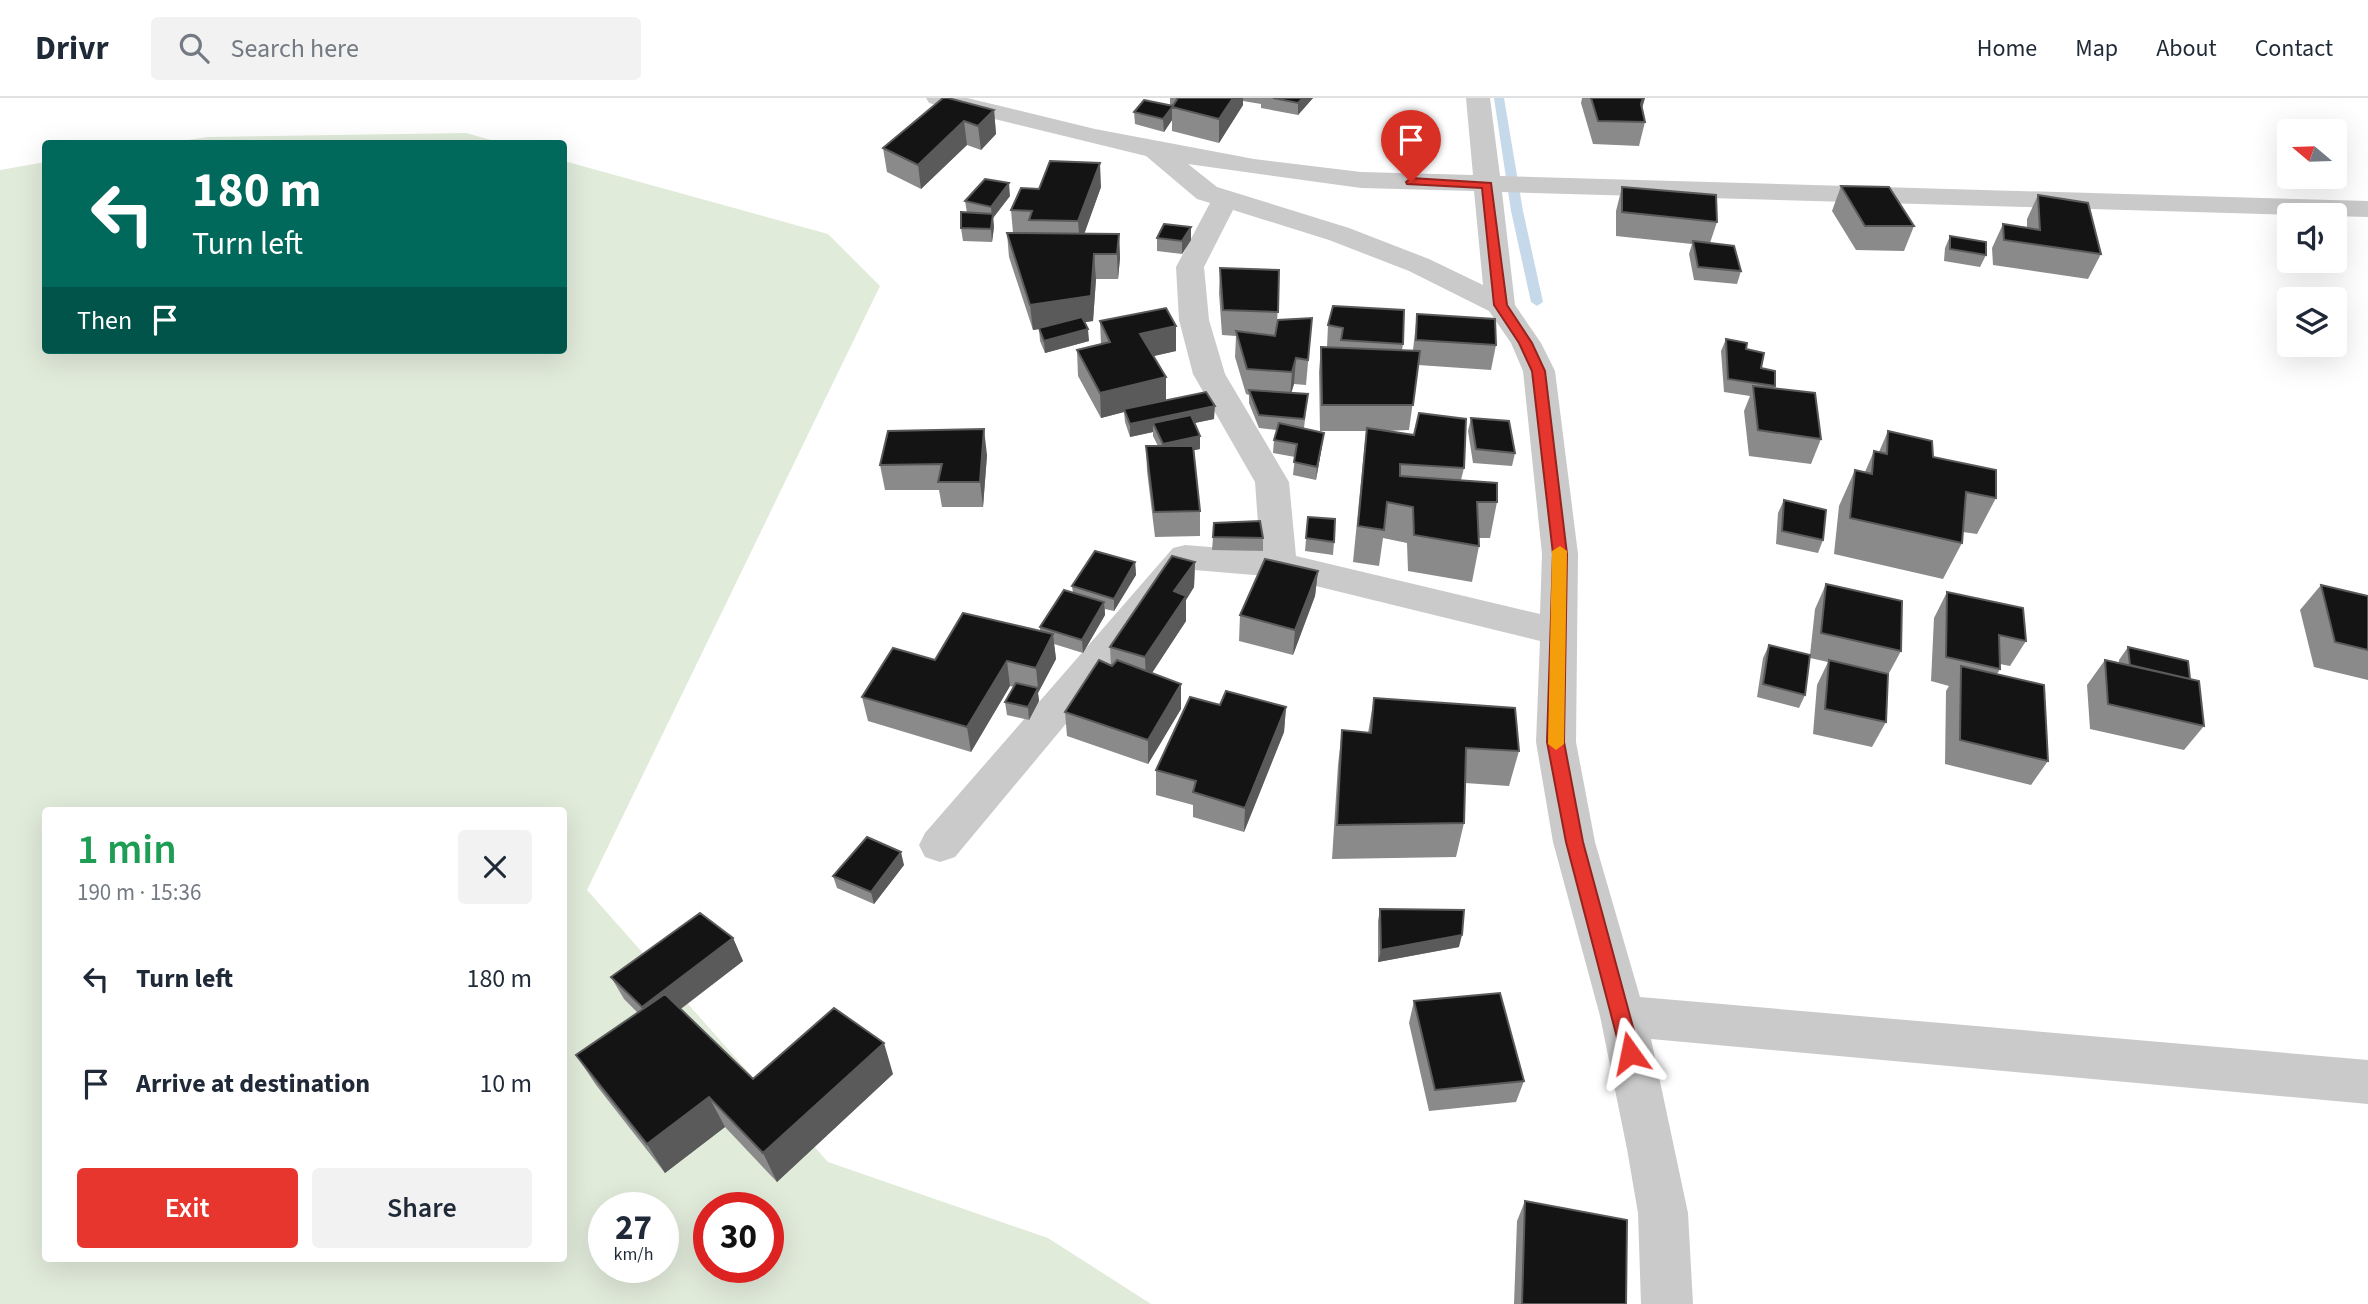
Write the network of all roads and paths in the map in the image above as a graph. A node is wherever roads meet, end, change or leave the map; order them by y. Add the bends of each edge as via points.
1 (938, 98) edge
2 (1479, 98) edge
3 (1151, 148) junction
4 (1503, 186) junction
5 (1226, 199) junction
6 (2368, 209) edge
7 (1500, 305) junction
8 (1279, 565) junction
9 (1558, 632) junction
10 (940, 845) dead end
11 (1623, 1016) junction
12 (2368, 1082) edge
13 (1667, 1304) edge

1 - 3 street
2 - 4 street
3 - 4 street via 1306,175
3 - 5 street via 1207,193
4 - 6 street
4 - 7 street
5 - 7 street via 1350,238
5 - 8 street via 1190,267 1194,320 1209,374 1272,482
7 - 9 street via 1539,371 1560,554
8 - 9 street
8 - 10 street via 1185,557
9 - 11 street via 1556,742 1574,842
11 - 12 street
11 - 13 street via 1663,1213

